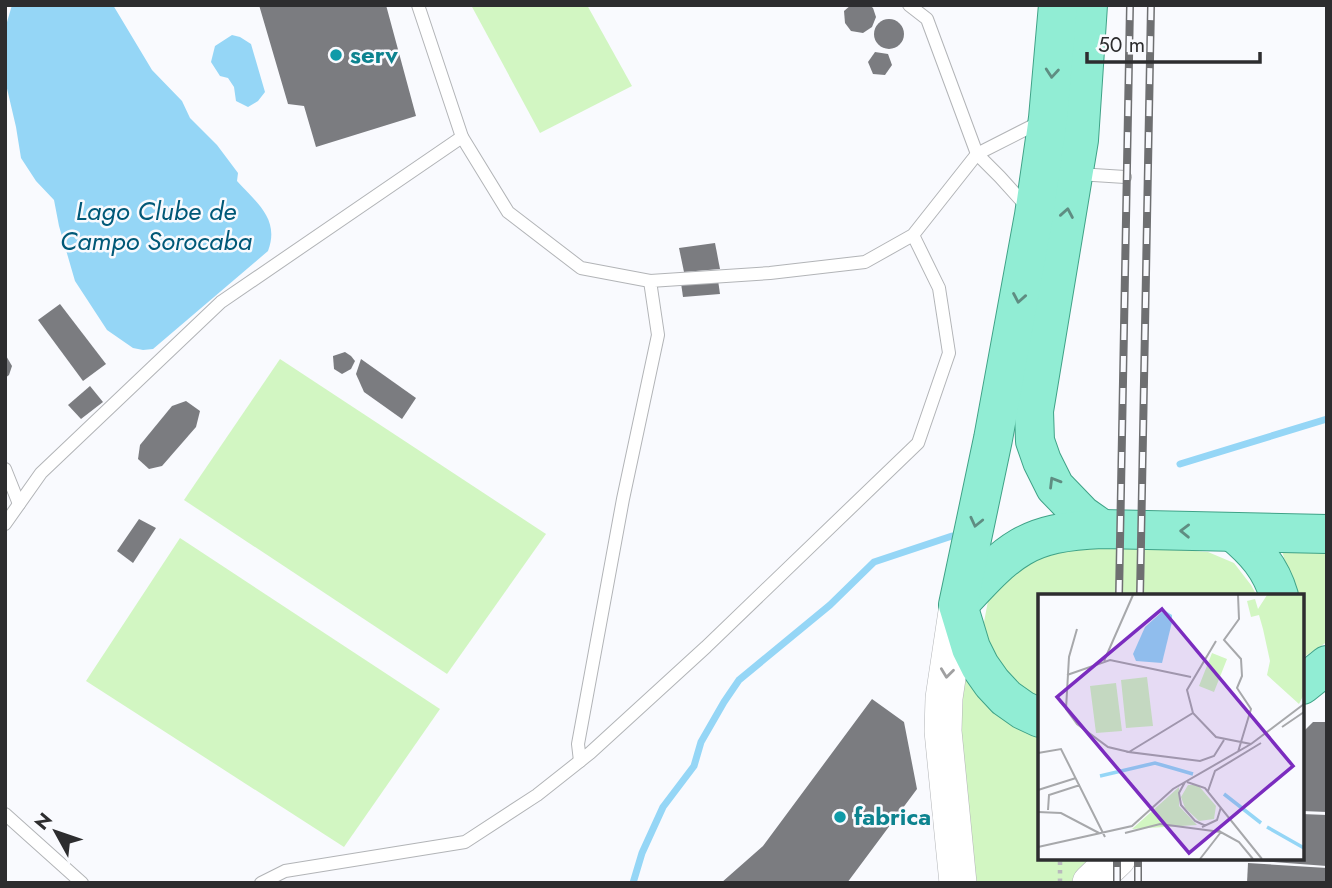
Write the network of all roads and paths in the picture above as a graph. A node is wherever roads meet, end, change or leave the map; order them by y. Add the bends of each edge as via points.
1 (418, 5) edge
2 (909, 5) edge
3 (1058, 5) edge
4 (1088, 5) edge
5 (1048, 118) junction
6 (462, 136) junction
7 (977, 154) junction
8 (1074, 174) junction
9 (1125, 177) dead end
10 (1034, 215) junction
11 (913, 235) junction
12 (650, 281) junction
13 (5, 469) edge
14 (19, 504) junction
15 (5, 524) edge
16 (1102, 529) junction
17 (1233, 532) junction
18 (1327, 534) edge
19 (1279, 594) edge
20 (958, 605) junction
21 (1327, 653) edge
22 (1304, 665) edge
23 (1327, 665) edge
24 (1304, 683) edge
25 (1038, 717) edge
26 (580, 761) junction
27 (5, 814) edge
28 (1060, 860) edge
29 (1115, 860) edge
30 (82, 883) edge
31 (261, 883) edge
32 (958, 883) edge
33 (1060, 883) edge
34 (1091, 883) edge

1 - 6 lane
2 - 7 lane via 927,19
3 -> 5 main road
4 - 8 main road
5 - 7 lane
5 - 10 main road
6 - 12 lane via 508,212 581,268
6 - 14 lane via 221,302 41,472
7 - 10 lane
7 - 11 lane
8 - 9 lane
16 -> 8 main road via 1055,487 1035,441 1034,411
10 -> 20 main road
11 - 12 lane via 865,262
11 - 26 lane via 939,288 949,353 918,443
12 - 26 lane via 658,335 578,744
13 - 14 lane
14 - 15 lane
17 -> 16 main road
16 - 20 main road via 1073,530 1027,542 994,566
17 - 18 main road
17 - 19 main road via 1263,561
20 - 25 main road via 971,648 992,683 1006,698
20 -> 32 main road via 943,731
21 - 22 main road
23 - 24 main road
26 - 31 lane via 465,842 285,871
27 - 30 lane
28 - 33 path
29 - 34 main road

